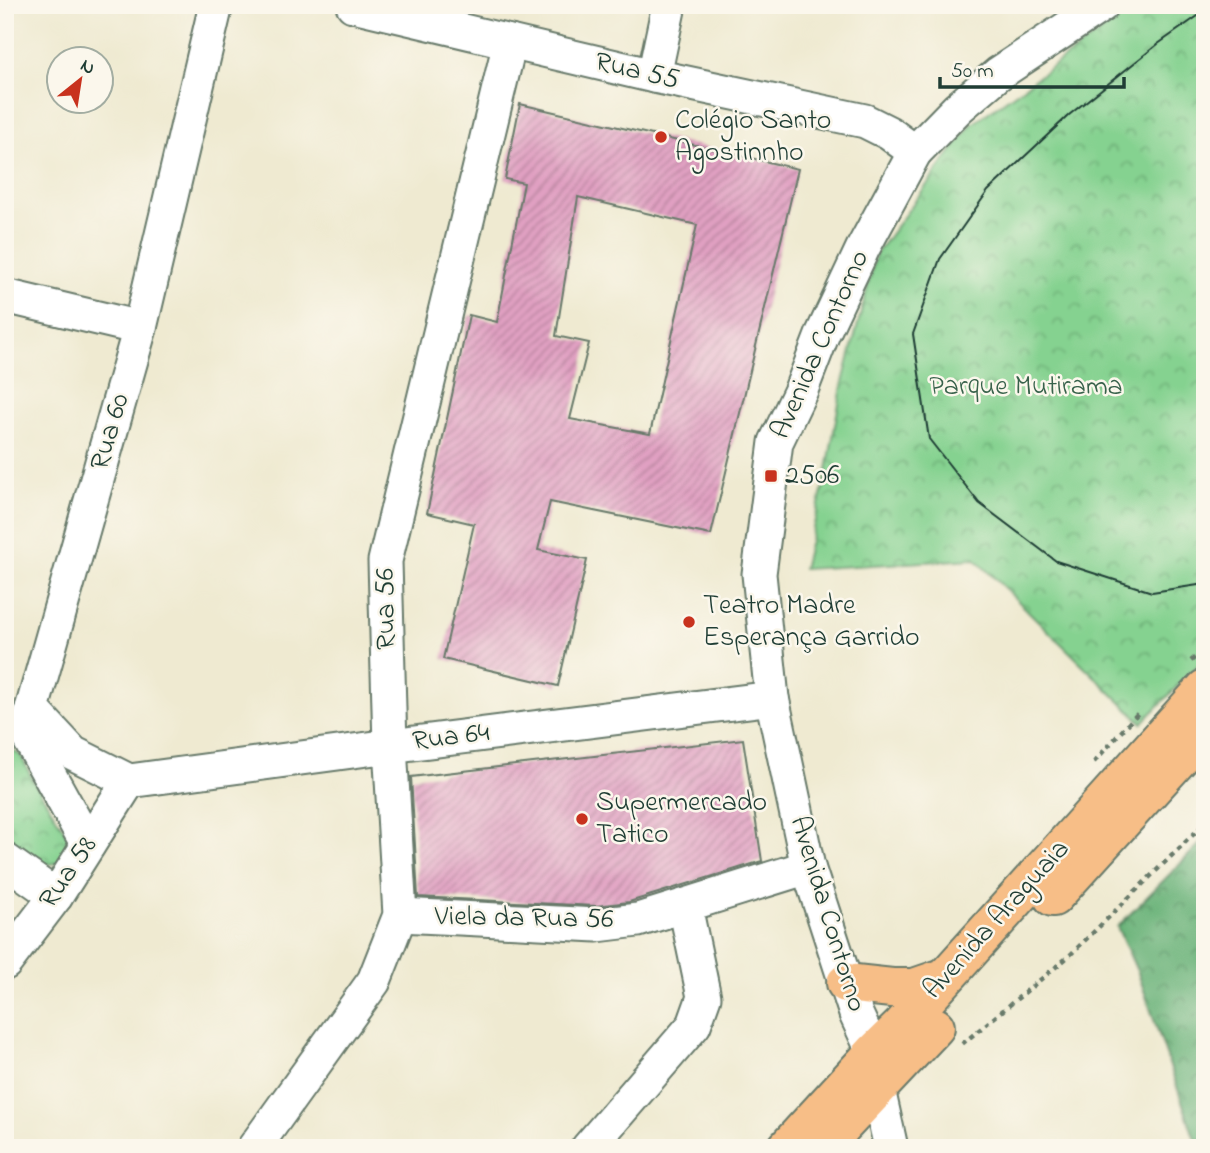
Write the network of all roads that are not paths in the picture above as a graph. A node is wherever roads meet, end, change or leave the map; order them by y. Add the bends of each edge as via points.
1 (216, 5) edge
2 (353, 5) edge
3 (668, 5) edge
4 (1102, 5) edge
5 (510, 42) junction
6 (654, 76) junction
7 (915, 152) junction
8 (5, 296) edge
9 (141, 328) junction
10 (1205, 689) edge
11 (772, 698) junction
12 (22, 725) edge
13 (1205, 730) edge
14 (390, 746) junction
15 (129, 781) junction
16 (88, 845) junction
17 (5, 860) edge
18 (808, 867) junction
19 (56, 896) junction
20 (685, 906) junction
21 (400, 915) junction
22 (5, 963) edge
23 (943, 978) junction
24 (846, 983) junction
25 (876, 1071) junction
26 (254, 1148) edge
27 (588, 1148) edge
28 (787, 1148) edge
29 (827, 1148) edge
30 (891, 1148) edge

1 - 9 street, Rua 60
2 - 5 street, Rua 55
3 - 6 street
4 - 7 street, Avenida Contorno via 998,74
5 - 6 street, Rua 55
5 - 14 street, Rua 56 via 384,561
6 - 7 street, Rua 55 via 865,121
7 - 11 street, Avenida Contorno via 851,272 776,442 759,575
8 - 9 street
9 - 12 street, Rua 60
10 - 23 main road, Avenida Araguaia
11 - 14 street, Rua 64
11 - 18 street, Avenida Contorno
12 - 15 street
12 - 16 street
13 - 25 main road, Avenida Araguaia
14 - 15 street, Rua 64
14 - 21 street, Rua 56
15 - 16 street, Rua 58
16 - 19 street, Rua 58
17 - 19 street
18 - 20 street, Viela da Rua 56
18 - 24 street, Avenida Contorno
19 - 22 street, Rua 58
20 - 21 street, Viela da Rua 56 via 638,920 597,925
20 - 27 street via 704,997 694,1025
21 - 26 street, Rua 56 via 374,981
23 - 24 main road via 914,988
23 - 25 main road, Avenida Araguaia via 901,1027
24 - 25 street, Avenida Contorno
25 - 28 main road, Avenida Araguaia
25 - 29 main road, Avenida Araguaia
25 - 30 street, Avenida Contorno

